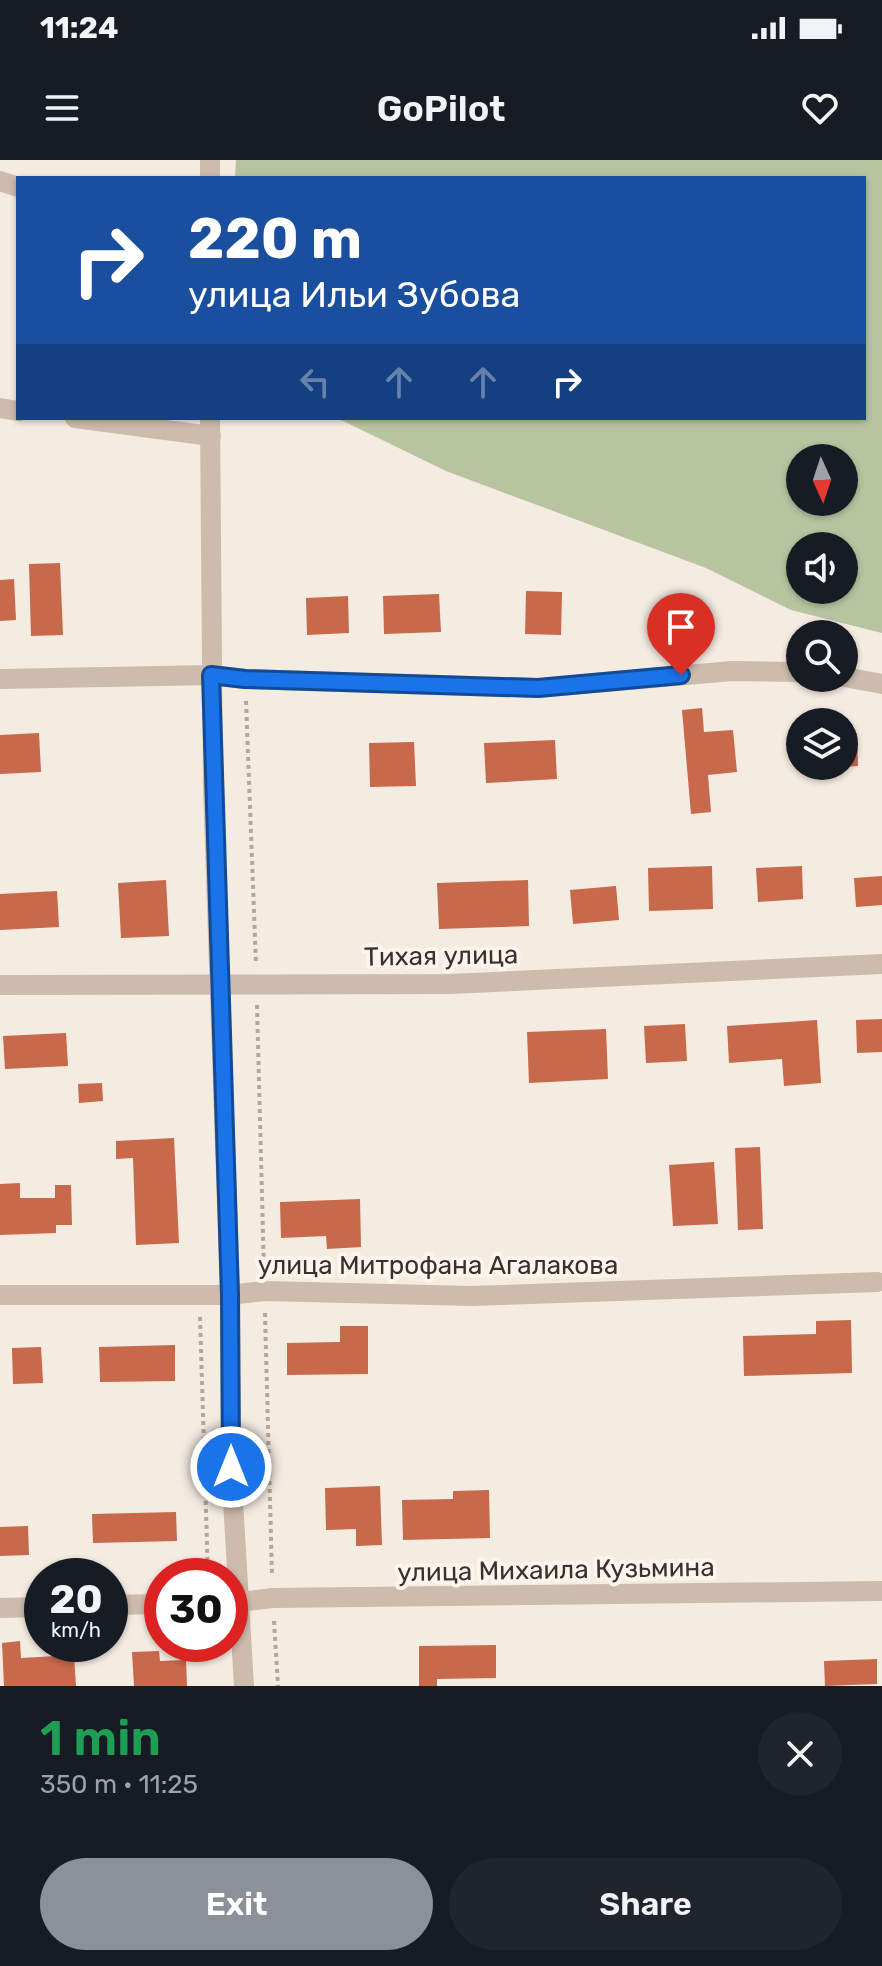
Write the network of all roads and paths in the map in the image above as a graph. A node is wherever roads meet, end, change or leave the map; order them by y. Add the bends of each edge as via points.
1 (105, 420) edge
2 (210, 427) edge
3 (786, 672) edge
4 (211, 675) junction
5 (0, 679) edge
6 (245, 679) junction
7 (858, 680) edge
8 (882, 684) edge
9 (882, 964) edge
10 (220, 983) junction
11 (257, 984) junction
12 (0, 985) edge
13 (877, 1282) dead end
14 (264, 1291) junction
15 (0, 1295) edge
16 (199, 1295) junction
17 (230, 1295) junction
18 (207, 1558) edge
19 (233, 1558) edge
20 (882, 1591) edge
21 (273, 1598) junction
22 (248, 1601) edge
23 (24, 1607) edge
24 (0, 1608) edge
25 (241, 1662) edge
26 (244, 1686) edge
27 (278, 1686) edge

1 - 2 street
2 - 4 street
3 - 6 street via 732,671 538,688
4 - 5 street
4 - 6 street
4 - 10 street
6 - 11 path
7 - 8 street
9 - 11 street, Тихая улица via 450,984
10 - 11 street, Тихая улица
10 - 12 street, Тихая улица
10 - 17 street
11 - 14 path
13 - 14 street, улица Митрофана Агалакова via 471,1296
14 - 17 street, улица Митрофана Агалакова
14 - 21 path
15 - 16 street, улица Митрофана Агалакова
16 - 17 street, улица Митрофана Агалакова
16 - 18 path
17 - 19 street
20 - 21 street, улица Михаила Кузьмина
21 - 22 street, улица Михаила Кузьмина
21 - 27 path
23 - 24 street
25 - 26 street

